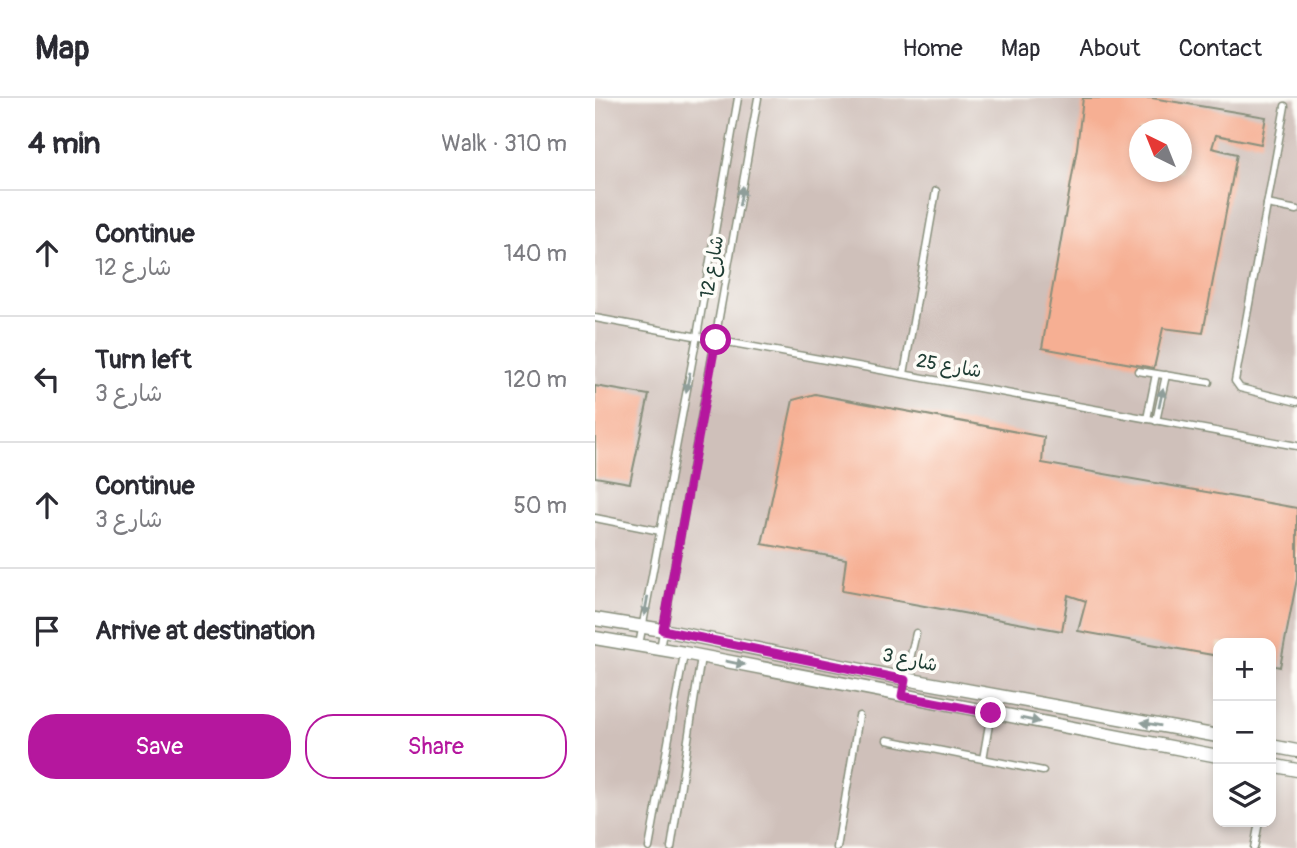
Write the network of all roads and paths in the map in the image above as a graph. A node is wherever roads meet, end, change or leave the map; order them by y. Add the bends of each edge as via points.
1 (738, 98) edge
2 (758, 98) edge
3 (1285, 106) dead end
4 (936, 191) dead end
5 (1267, 204) junction
6 (1297, 210) edge
7 (595, 318) edge
8 (697, 336) junction
9 (716, 340) junction
10 (1138, 371) dead end
11 (904, 374) junction
12 (1156, 374) junction
13 (1166, 375) junction
14 (1209, 382) dead end
15 (1297, 402) edge
16 (1147, 419) junction
17 (1156, 421) junction
18 (1297, 446) edge
19 (595, 518) edge
20 (660, 531) junction
21 (595, 619) edge
22 (643, 626) junction
23 (663, 630) junction
24 (916, 633) dead end
25 (595, 638) edge
26 (639, 645) junction
27 (660, 649) junction
28 (684, 653) junction
29 (701, 657) junction
30 (905, 680) junction
31 (902, 696) junction
32 (991, 713) junction
33 (859, 716) dead end
34 (1121, 719) junction
35 (1213, 735) edge
36 (1118, 737) junction
37 (887, 740) dead end
38 (1276, 750) edge
39 (1297, 751) edge
40 (1213, 755) edge
41 (983, 759) junction
42 (1276, 766) edge
43 (1297, 770) edge
44 (1042, 771) dead end
45 (1258, 827) edge
46 (649, 848) edge
47 (671, 848) edge
48 (837, 848) edge
49 (1254, 848) edge

1 - 8 lane, شارع 12
9 -> 2 lane, شارع 12
3 - 5 lane
4 - 11 lane
5 - 6 lane
5 - 15 lane via 1235,381 1243,389
7 - 8 lane, شارع 25
8 - 9 lane, شارع 25
8 -> 20 lane, شارع 12
9 - 11 lane, شارع 25
9 - 23 lane, شارع 12
10 - 12 lane
11 - 16 lane, شارع 25
12 - 13 lane
12 - 16 lane
13 - 14 lane
17 -> 13 lane
16 - 17 lane, شارع 25
17 - 18 lane, شارع 25
19 - 20 lane
20 -> 22 lane, شارع 12
21 - 22 street, شارع 3
22 - 23 street, شارع 3
22 - 26 lane, شارع 12
23 - 27 lane, شارع 12
23 - 30 street, شارع 3
24 - 30 lane
25 - 26 street, شارع 3
26 - 27 street, شارع 3
27 - 28 street, شارع 3
28 - 29 street, شارع 3
28 - 46 lane
29 -> 31 street, شارع 3
29 - 47 lane
30 - 31 lane
30 - 34 street, شارع 3
31 - 32 street, شارع 3
32 -> 36 street, شارع 3
32 - 41 lane
33 - 48 lane
35 -> 34 street, شارع 3
34 - 36 street
36 - 40 street, شارع 3
37 - 41 lane
38 - 39 street
41 - 44 lane
42 - 43 street
45 - 49 lane

